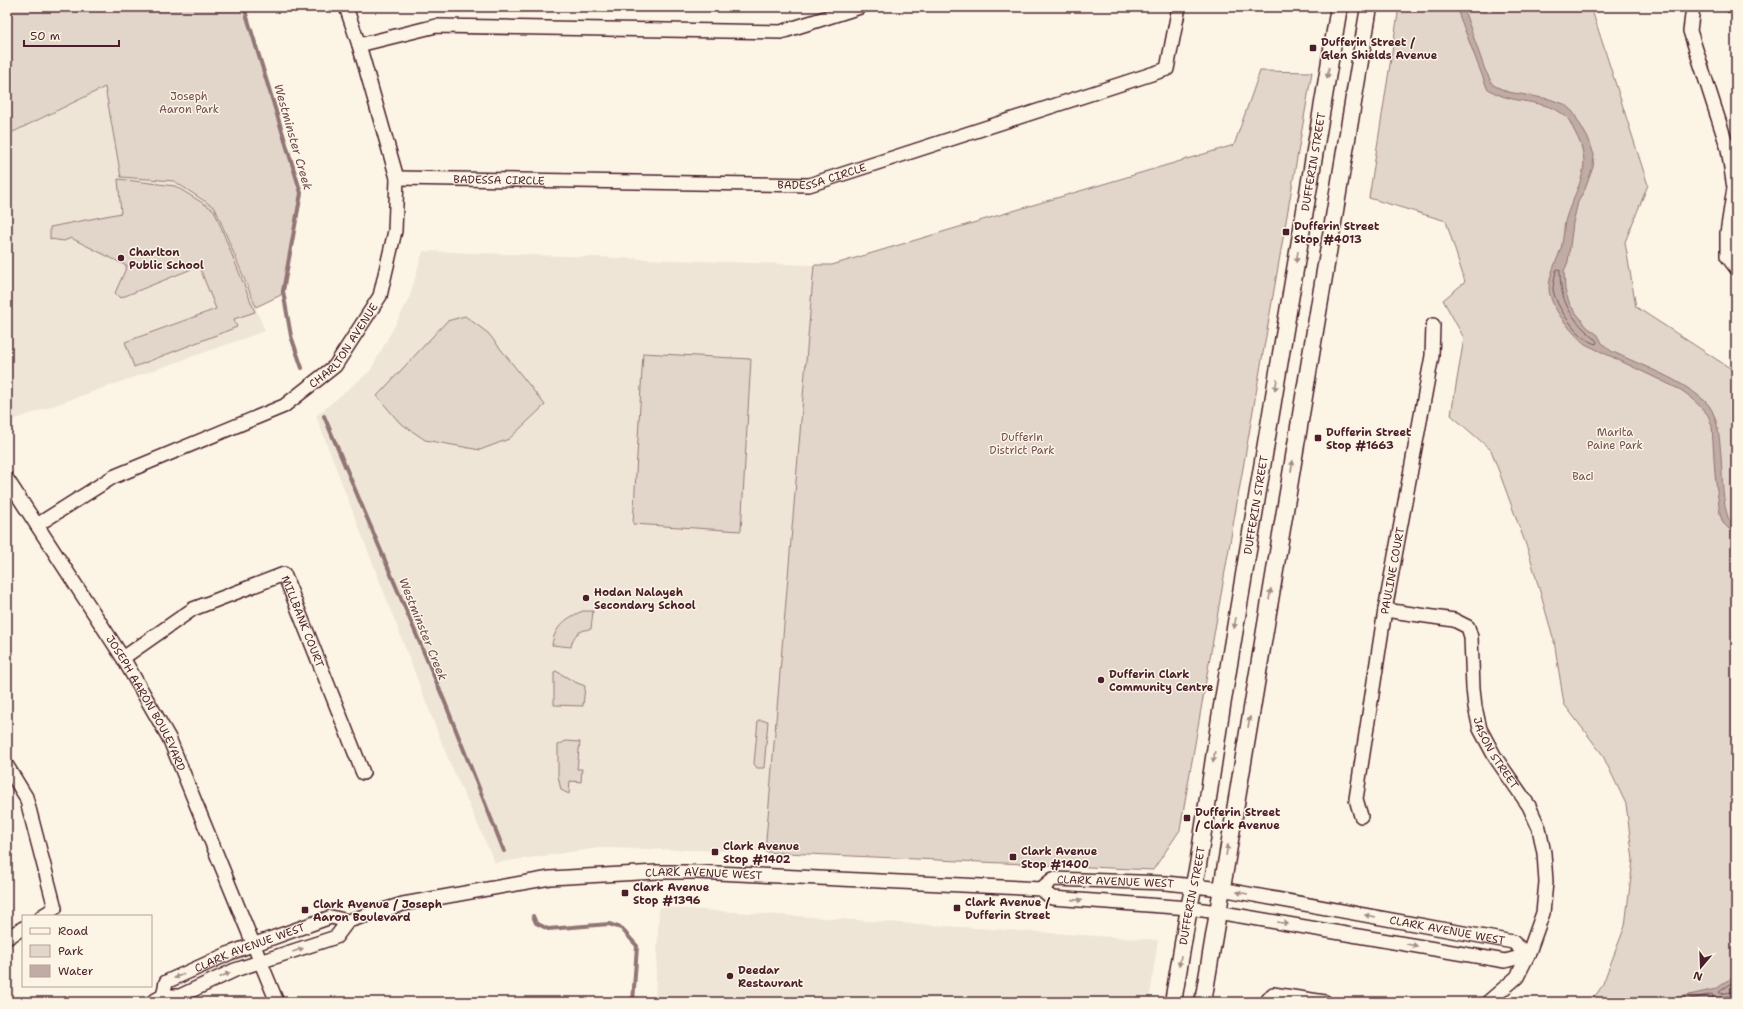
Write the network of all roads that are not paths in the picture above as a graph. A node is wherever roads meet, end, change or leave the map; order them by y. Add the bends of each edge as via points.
1 (346, 7) edge
2 (860, 7) edge
3 (1179, 7) edge
4 (1339, 7) edge
5 (1369, 7) edge
6 (1693, 7) edge
7 (359, 45) junction
8 (397, 178) junction
9 (1736, 268) edge
10 (1433, 325) dead end
11 (7, 478) edge
12 (37, 525) junction
13 (1385, 610) junction
14 (123, 658) junction
15 (7, 766) edge
16 (363, 773) dead end
17 (1361, 816) dead end
18 (1193, 885) junction
19 (1041, 889) junction
20 (1221, 889) junction
21 (1188, 908) junction
22 (1217, 912) junction
23 (44, 915) edge
24 (348, 921) junction
25 (22, 929) edge
26 (7, 938) edge
27 (253, 943) junction
28 (1528, 955) junction
29 (261, 961) junction
30 (158, 999) edge
31 (277, 1002) edge
32 (1172, 1002) edge
33 (1203, 1002) edge
34 (1266, 1002) edge
35 (1325, 1002) edge
36 (1488, 1002) edge

1 - 7 street, CHARLTON AVENUE
2 - 7 street via 781,32 436,26
3 - 8 street, BADESSA CIRCLE via 1167,69 809,185
4 -> 18 main road, DUFFERIN STREET
20 -> 5 main road
6 - 9 street via 1690,31 1728,149 1734,188 1727,232 1727,256
7 - 8 street, CHARLTON AVENUE
8 - 12 street, CHARLTON AVENUE via 395,231 380,296 335,366 284,406 113,477
10 - 13 street, PAULINE COURT via 1432,356
11 - 12 street, JOSEPH AARON BOULEVARD
12 - 14 street, JOSEPH AARON BOULEVARD
13 - 17 street, PAULINE COURT via 1356,799
13 - 28 street, JASON STREET via 1454,620 1468,627 1471,637 1475,707 1480,729 1495,757 1529,806 1539,828 1544,853 1546,882 1543,913
14 - 16 street, MILLBANK COURT via 193,609 284,574
14 - 27 street, JOSEPH AARON BOULEVARD via 169,738
15 - 23 street via 26,797 55,908
18 - 19 street, CLARK AVENUE WEST via 1052,879
18 - 20 street, CLARK AVENUE WEST
18 - 21 main road, DUFFERIN STREET
19 -> 21 street, CLARK AVENUE WEST via 1052,898
19 - 24 street, CLARK AVENUE WEST via 657,872 550,878 402,904
20 - 22 main road
28 -> 20 street, CLARK AVENUE WEST via 1514,942
21 - 22 street, CLARK AVENUE WEST
21 -> 32 main road, DUFFERIN STREET
22 -> 28 street, CLARK AVENUE WEST via 1505,961
22 - 33 main road
24 - 27 street, CLARK AVENUE WEST via 331,917
29 -> 24 street, CLARK AVENUE WEST via 336,937
25 - 26 street
27 - 29 street, JOSEPH AARON BOULEVARD
27 -> 30 street, CLARK AVENUE WEST via 166,982
28 - 36 street via 1516,977
30 -> 29 street, CLARK AVENUE WEST via 180,996 230,972
29 - 31 street, JOSEPH AARON BOULEVARD
34 - 35 street via 1273,994

